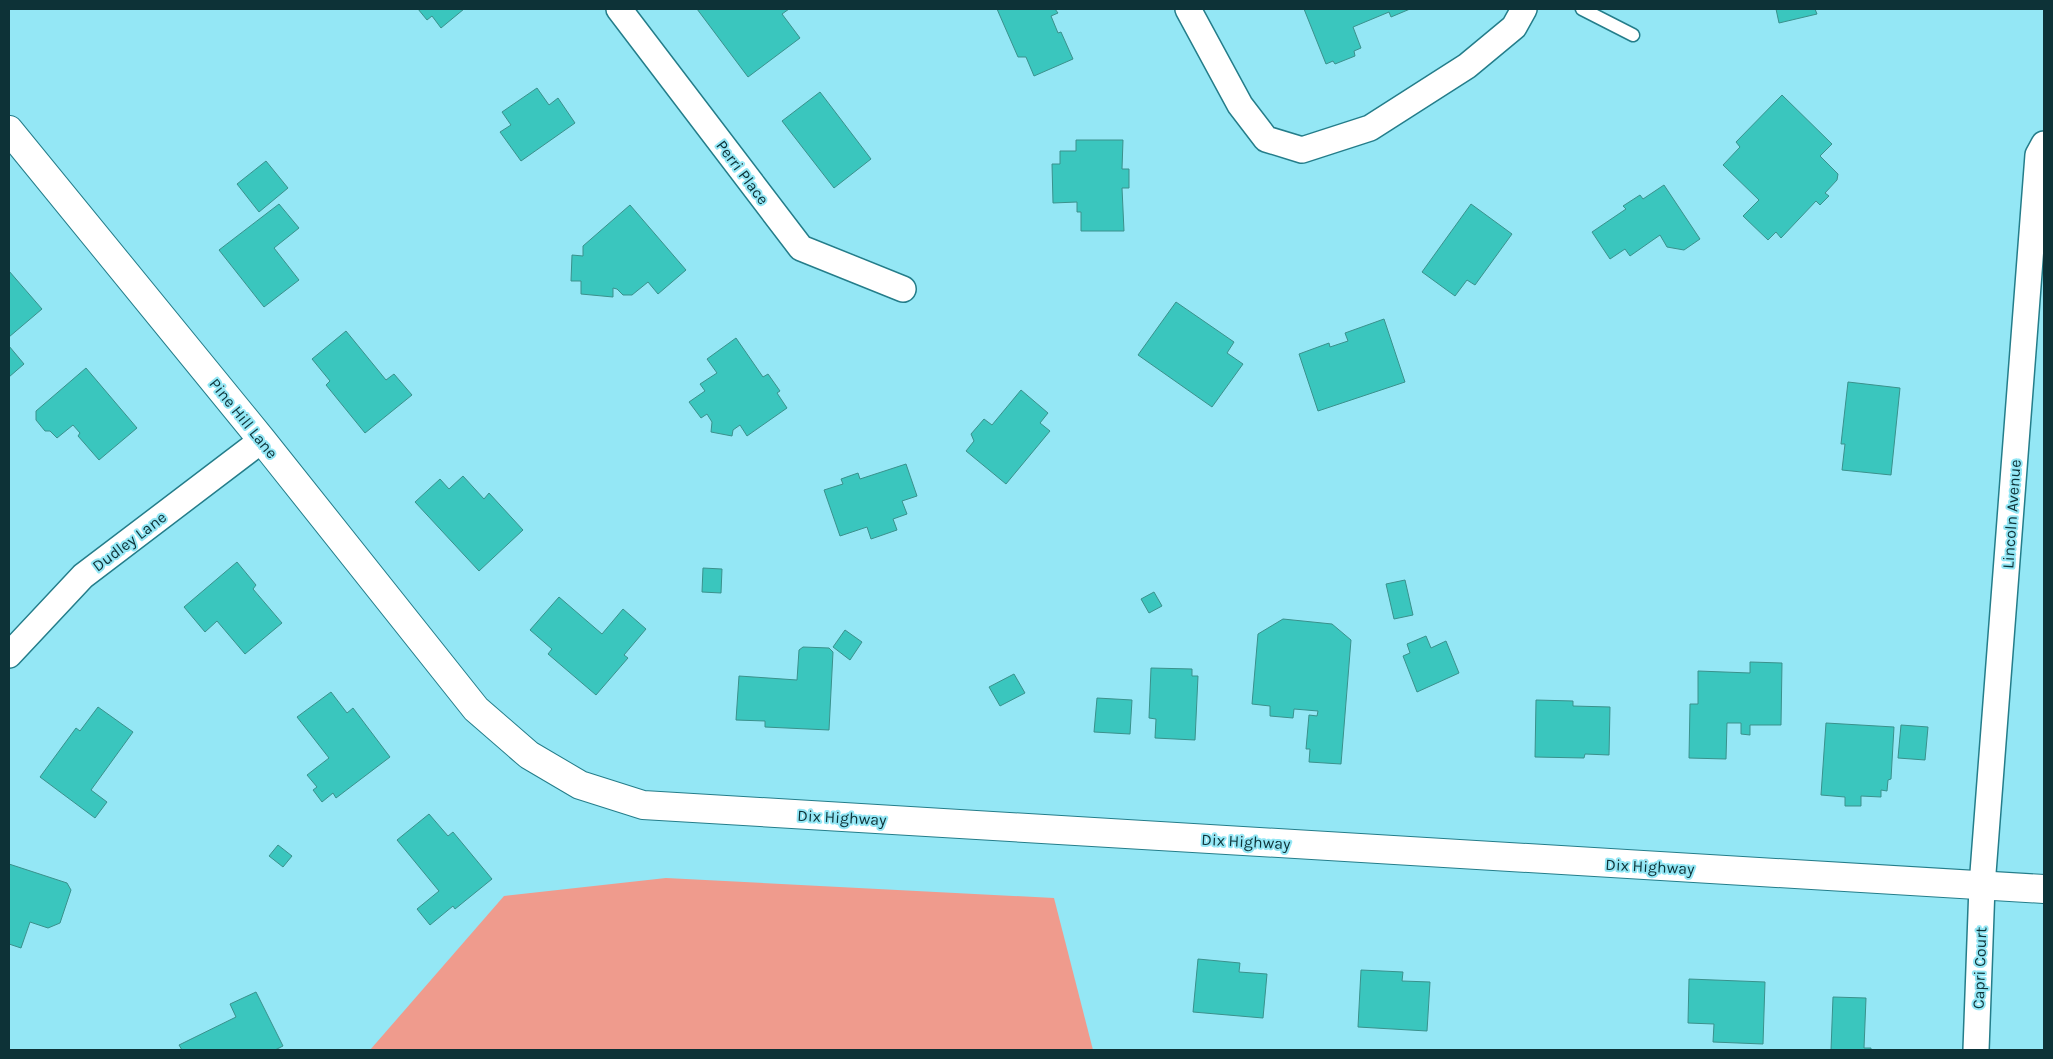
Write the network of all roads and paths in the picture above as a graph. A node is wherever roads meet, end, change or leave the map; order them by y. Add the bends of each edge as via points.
1 (619, 9) edge
2 (1188, 9) edge
3 (1524, 9) edge
4 (1582, 9) edge
5 (1633, 35) dead end
6 (9, 130) edge
7 (2044, 144) edge
8 (903, 289) dead end
9 (262, 440) junction
10 (9, 655) edge
11 (476, 709) joint
12 (1982, 886) junction
13 (2044, 889) edge
14 (1976, 1050) edge

1 - 8 street, Perri Place via 801,248
2 - 3 street via 1240,105 1266,139 1302,150 1370,128 1467,66 1514,27
4 - 5 lane
6 - 9 street, Pine Hill Lane
7 - 12 street, Lincoln Avenue via 2038,155
9 - 10 street, Dudley Lane via 83,576
9 - 11 street, Pine Hill Lane
11 - 12 street, Dix Highway via 529,755 580,785 643,805
12 - 13 street, Dix Highway
12 - 14 street, Capri Court

